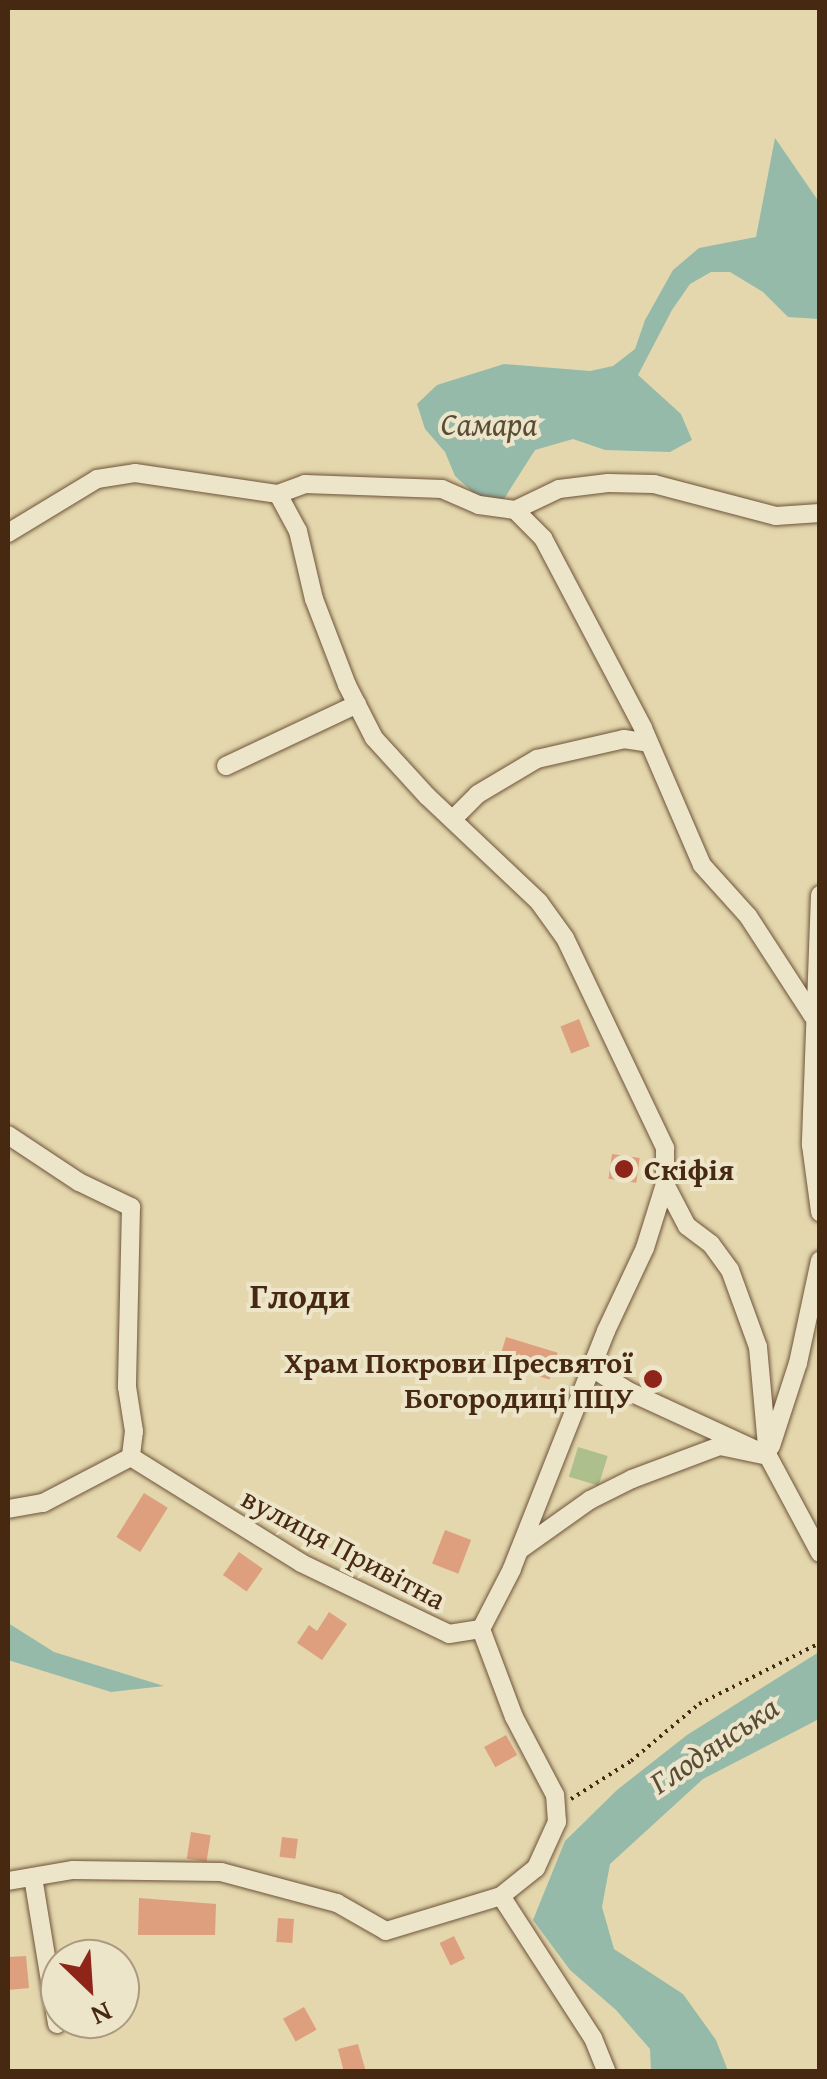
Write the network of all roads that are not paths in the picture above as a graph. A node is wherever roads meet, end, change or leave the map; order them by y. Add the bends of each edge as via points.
1 (278, 494) junction
2 (515, 510) junction
3 (820, 513) edge
4 (8, 533) edge
5 (357, 704) junction
6 (649, 743) junction
7 (226, 766) dead end
8 (452, 819) junction
9 (820, 895) edge
10 (812, 1016) junction
11 (8, 1135) edge
12 (818, 1169) edge
13 (665, 1184) junction
14 (820, 1212) edge
15 (820, 1260) edge
16 (592, 1368) junction
17 (768, 1456) junction
18 (132, 1457) junction
19 (8, 1509) edge
20 (520, 1550) junction
21 (820, 1553) edge
22 (481, 1629) junction
23 (34, 1877) junction
24 (8, 1881) edge
25 (501, 1896) junction
26 (44, 1939) edge
27 (607, 2072) edge

1 - 2 street via 305,484 442,488 479,505
1 - 4 street via 136,473 96,479
1 - 5 street via 298,531 314,599
2 - 3 street via 559,490 608,482 654,484 776,516
2 - 6 street via 542,538
5 - 7 street
5 - 8 street via 374,738
6 - 8 street via 624,739 536,760 478,794
6 - 10 street via 702,865 748,916
8 - 13 street via 539,902 565,938 665,1148
9 - 10 street
10 - 12 street via 810,1145
11 - 18 street via 79,1182 131,1206
12 - 14 street
13 - 16 street via 645,1248
13 - 17 street via 687,1226 730,1270 758,1347
15 - 17 street via 798,1363
16 - 17 street
16 - 20 street
17 - 20 street via 720,1446 632,1478
17 - 21 street
18 - 19 street via 43,1503
18 - 22 street, вулиця Привітна via 301,1563 449,1634
20 - 22 street
22 - 25 street via 556,1807 557,1822 536,1868
23 - 24 street
23 - 25 street via 73,1870 221,1872 337,1903 386,1931
23 - 26 street
25 - 27 street via 594,2038

